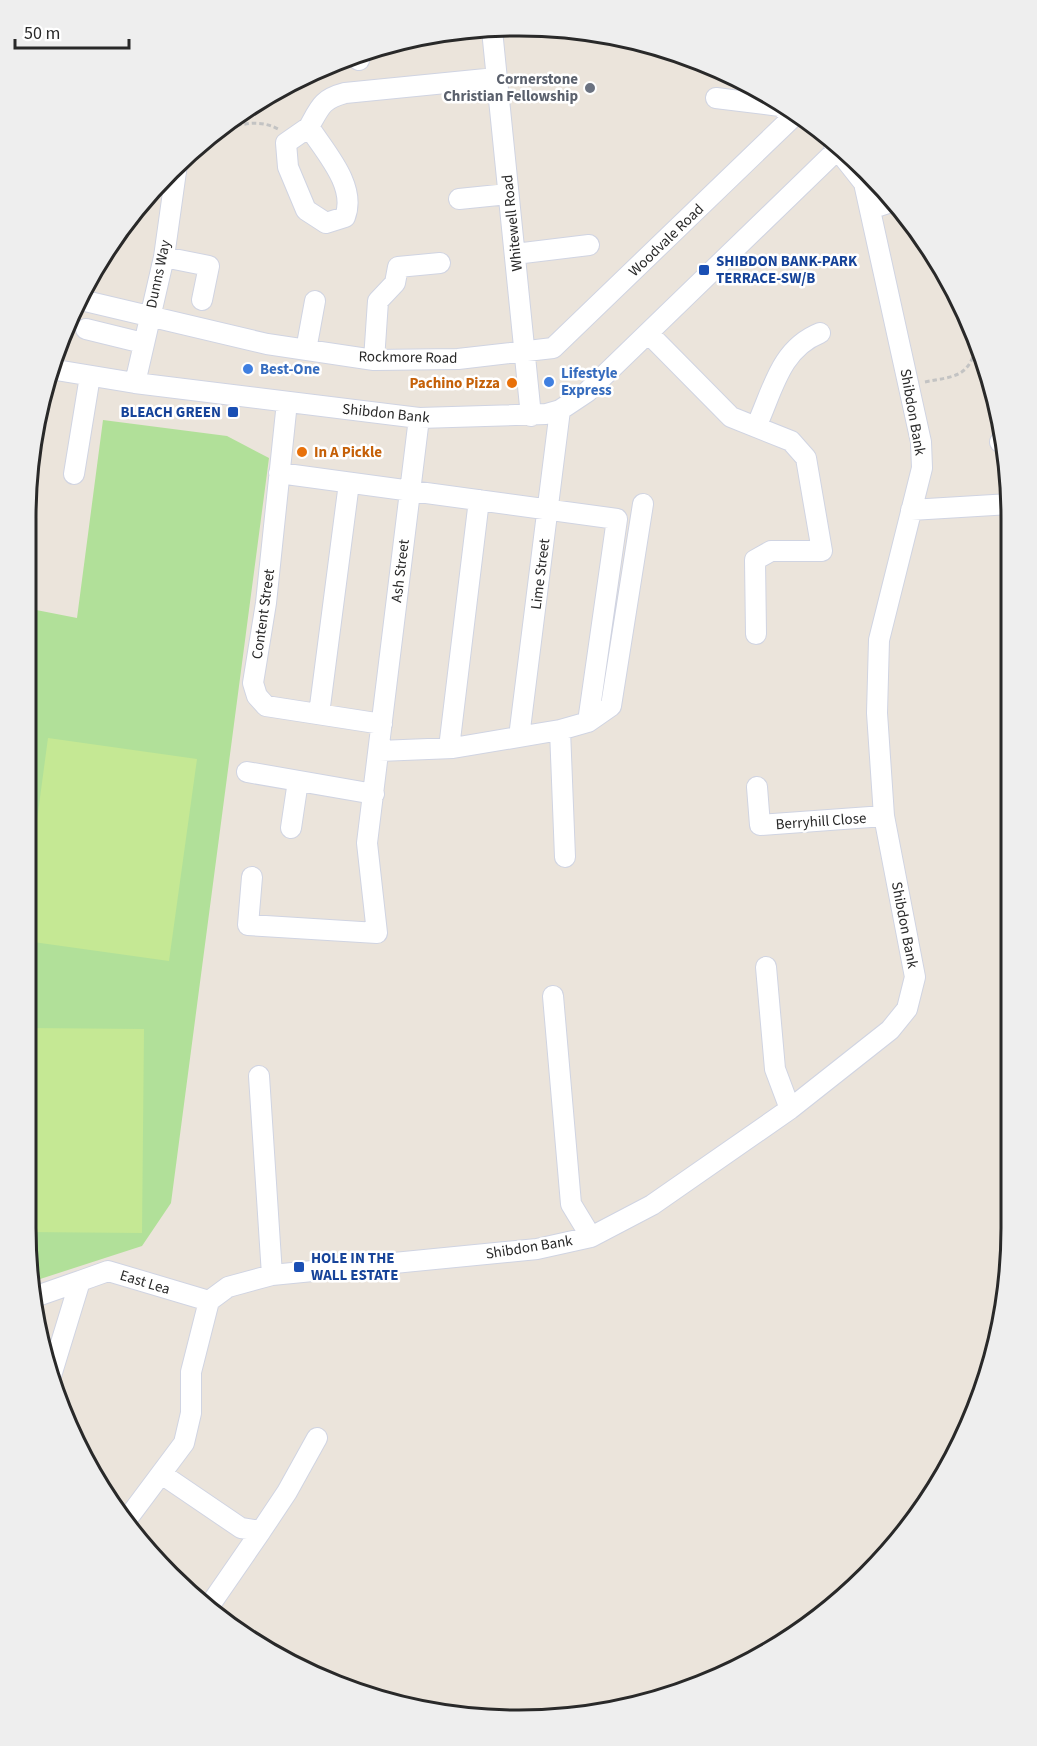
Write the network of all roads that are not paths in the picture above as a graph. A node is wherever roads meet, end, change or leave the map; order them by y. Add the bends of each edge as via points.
1 (493, 37) edge
2 (496, 78) junction
3 (716, 98) dead end
4 (765, 104) edge
5 (790, 119) edge
6 (309, 127) junction
7 (832, 152) edge
8 (857, 174) edge
9 (169, 185) edge
10 (508, 194) junction
11 (459, 199) dead end
12 (884, 204) edge
13 (870, 208) junction
14 (590, 245) dead end
15 (515, 254) junction
16 (164, 257) junction
17 (440, 263) dead end
18 (202, 300) dead end
19 (315, 301) dead end
20 (88, 302) edge
21 (149, 316) junction
22 (86, 330) dead end
23 (820, 333) dead end
24 (649, 334) junction
25 (144, 343) junction
26 (306, 350) junction
27 (527, 352) junction
28 (374, 360) junction
29 (60, 371) edge
30 (90, 376) junction
31 (135, 383) junction
32 (287, 402) junction
33 (560, 410) junction
34 (531, 416) junction
35 (419, 418) junction
36 (756, 427) junction
37 (279, 473) junction
38 (74, 474) dead end
39 (349, 483) junction
40 (410, 491) junction
41 (479, 500) junction
42 (643, 504) dead end
43 (1001, 505) edge
44 (548, 509) junction
45 (911, 510) junction
46 (756, 634) dead end
47 (319, 714) junction
48 (588, 722) junction
49 (382, 724) junction
50 (560, 730) junction
51 (519, 737) junction
52 (449, 748) junction
53 (379, 751) junction
54 (247, 772) dead end
55 (298, 781) junction
56 (757, 787) dead end
57 (374, 794) junction
58 (884, 816) junction
59 (291, 828) dead end
60 (565, 857) dead end
61 (252, 877) dead end
62 (766, 967) dead end
63 (553, 996) dead end
64 (259, 1076) dead end
65 (790, 1109) junction
66 (591, 1237) junction
67 (272, 1275) junction
68 (81, 1281) junction
69 (41, 1295) edge
70 (209, 1301) junction
71 (56, 1364) edge
72 (317, 1438) dead end
73 (162, 1474) junction
74 (131, 1514) edge
75 (261, 1531) junction
76 (213, 1600) edge

1 - 2 street, Whitewell Road
2 - 6 street via 329,97
2 - 10 street, Whitewell Road
3 - 4 street
5 - 27 street, Woodvale Road via 554,348
6 - 6 street via 346,187 350,205 345,217 326,223 306,210 288,167 286,142
7 - 24 street, Shibdon Bank
8 - 13 street, Shibdon Bank via 864,183
9 - 16 street, Dunns Way
10 - 11 street
10 - 15 street, Whitewell Road
12 - 13 street
13 - 45 street, Shibdon Bank via 921,442 922,468
14 - 15 street
15 - 27 street, Whitewell Road
16 - 18 street via 209,266
16 - 21 street, Dunns Way
17 - 28 street via 398,267 395,282 378,302
19 - 26 street
20 - 21 street, Rockmore Road
21 - 25 street, Dunns Way
21 - 26 street, Rockmore Road
22 - 25 street
23 - 36 street via 796,345 787,356
24 - 33 street, Shibdon Bank via 587,392
24 - 36 street via 731,417
25 - 31 street, Dunns Way
26 - 28 street, Rockmore Road
27 - 28 street, Rockmore Road via 458,359
27 - 34 street, Whitewell Road
29 - 30 street, Shibdon Bank
30 - 31 street, Shibdon Bank
30 - 38 street
31 - 32 street, Shibdon Bank
32 - 35 street, Shibdon Bank
32 - 37 street, Content Street
33 - 34 street, Shibdon Bank
33 - 44 street, Lime Street
34 - 35 street, Shibdon Bank
35 - 40 street, Ash Street
36 - 46 street via 791,441 806,458 822,551 771,551 755,560
37 - 39 street
37 - 47 street, Content Street via 266,603 252,683 266,706
39 - 40 street
39 - 47 street
40 - 41 street
40 - 49 street, Ash Street
41 - 44 street
41 - 52 street
42 - 48 street via 610,706
43 - 45 street
44 - 48 street via 617,519
44 - 51 street, Lime Street
45 - 58 street, Shibdon Bank via 879,640 877,713
47 - 49 street, Content Street
48 - 50 street
49 - 53 street, Ash Street
50 - 51 street
50 - 60 street
51 - 52 street
52 - 53 street
53 - 57 street, Ash Street
54 - 55 street
55 - 57 street
55 - 59 street
56 - 58 street, Berryhill Close via 760,825
57 - 61 street, Ash Street via 368,843 377,933 248,925
58 - 65 street, Shibdon Bank via 915,977 908,1009 890,1030
62 - 65 street via 775,1069
63 - 66 street via 571,1204
64 - 67 street
65 - 66 street, Shibdon Bank via 652,1205
66 - 67 street, Shibdon Bank via 537,1249
67 - 70 street, Shibdon Bank via 228,1287
68 - 69 street, East Lea
68 - 70 street, East Lea via 108,1271
68 - 71 street
70 - 73 street via 191,1372 191,1413 184,1443
72 - 75 street
73 - 74 street
73 - 75 street via 241,1528
75 - 76 street

